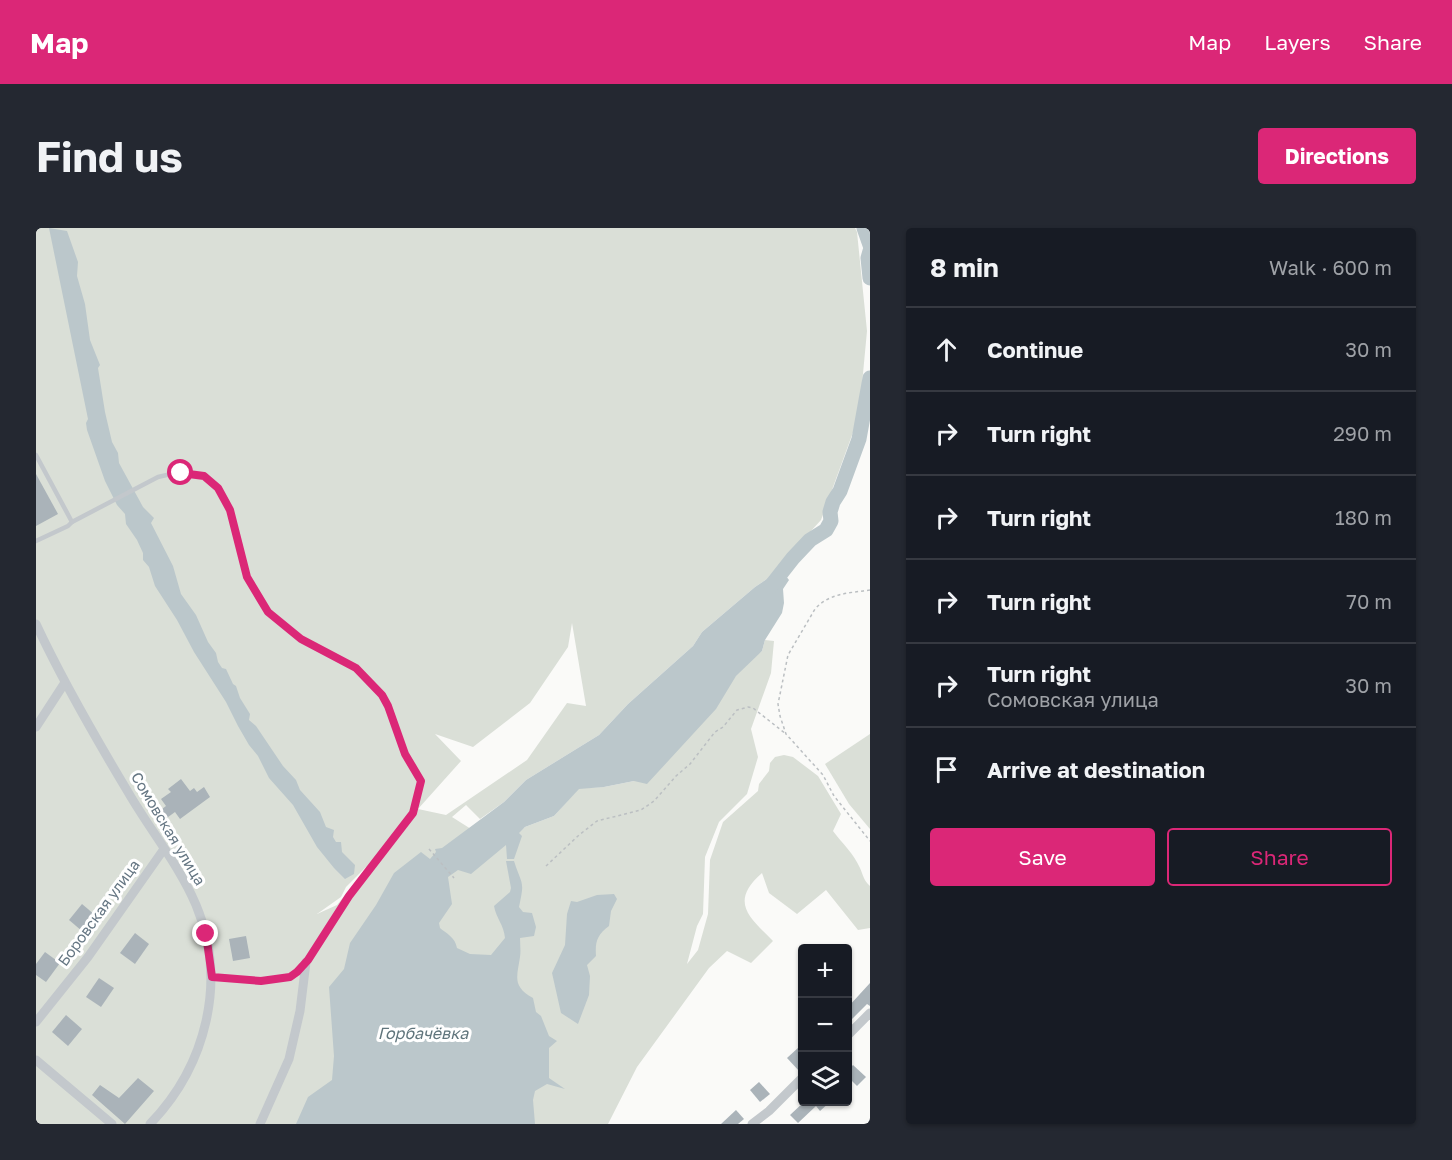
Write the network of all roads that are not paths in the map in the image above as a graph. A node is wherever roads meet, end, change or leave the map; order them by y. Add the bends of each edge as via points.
1 (36, 456) edge
2 (72, 522) junction
3 (36, 541) edge
4 (36, 624) edge
5 (64, 684) junction
6 (36, 727) edge
7 (164, 849) junction
8 (306, 962) junction
9 (212, 977) junction
10 (870, 1013) edge
11 (36, 1022) edge
12 (852, 1031) edge
13 (36, 1060) edge
14 (798, 1082) edge
15 (112, 1124) edge
16 (150, 1124) edge
17 (260, 1124) edge
18 (752, 1124) edge

1 - 2 lane
2 - 3 lane
2 - 8 lane via 158,477 181,473 213,481 227,502 247,577 268,612 289,630 346,662 370,681 388,706 405,754 421,781 413,813 349,896
4 - 5 street, Сомовская улица
5 - 6 street
5 - 7 street, Сомовская улица
7 - 9 street, Сомовская улица via 186,884 201,920
7 - 11 street, Боровская улица via 88,957
8 - 9 lane via 290,977 277,980
8 - 17 street via 289,1059
9 - 16 street, Сомовская улица via 208,1020 199,1046 169,1103
10 - 12 street
13 - 15 street
14 - 18 street

